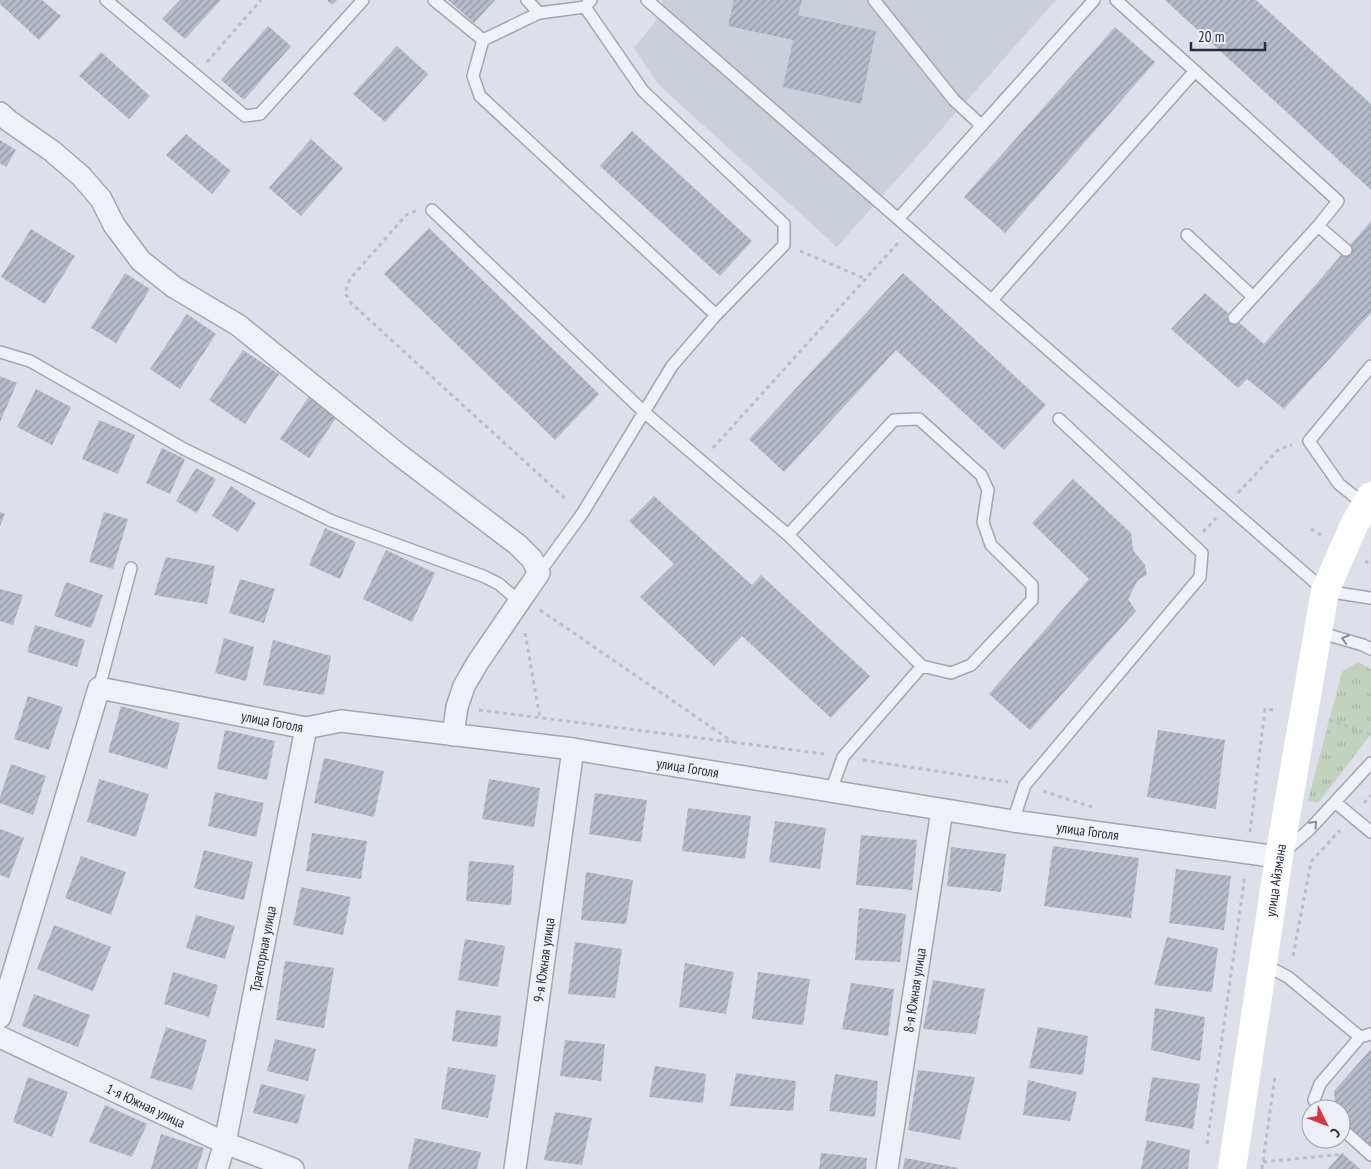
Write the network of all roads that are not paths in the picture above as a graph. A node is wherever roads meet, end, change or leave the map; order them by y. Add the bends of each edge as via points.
1 (106, 0) edge
2 (363, 0) edge
3 (434, 0) edge
4 (527, 0) edge
5 (647, 0) edge
6 (874, 0) edge
7 (1094, 0) edge
8 (1116, 0) edge
9 (588, 3) edge
10 (539, 13) junction
11 (484, 40) junction
12 (1195, 71) junction
13 (0, 113) edge
14 (981, 125) junction
15 (432, 210) road end
16 (898, 219) junction
17 (1318, 226) junction
18 (1187, 235) dead end
19 (1346, 250) dead end
20 (1253, 297) junction
21 (992, 300) junction
22 (716, 314) junction
23 (1234, 318) dead end
24 (0, 352) edge
25 (1371, 366) edge
26 (644, 412) junction
27 (1059, 419) dead end
28 (1368, 501) edge
29 (788, 535) junction
30 (131, 568) dead end
31 (539, 574) junction
32 (1326, 591) junction
33 (1371, 598) edge
34 (520, 602) junction
35 (1318, 632) junction
36 (1371, 649) edge
37 (922, 666) junction
38 (99, 688) junction
39 (306, 728) junction
40 (453, 735) junction
41 (573, 749) junction
42 (1371, 763) edge
43 (831, 791) junction
44 (1336, 802) junction
45 (942, 810) junction
46 (1013, 821) junction
47 (1371, 832) edge
48 (1279, 857) junction
49 (1263, 964) junction
50 (0, 1017) edge
51 (1366, 1036) edge
52 (0, 1037) edge
53 (1314, 1099) edge
54 (1351, 1137) edge
55 (225, 1143) junction
56 (1369, 1153) edge
57 (217, 1169) edge
58 (293, 1169) edge
59 (515, 1169) edge
60 (887, 1169) edge
61 (1232, 1169) edge

1 - 2 lane via 245,116 260,114
3 - 11 lane
4 - 10 lane
5 - 16 lane
6 - 14 lane via 954,100
7 - 14 lane
8 - 12 lane
9 - 10 lane
9 - 22 lane via 643,91 784,224 784,245
10 - 11 lane
11 - 22 lane via 473,76 480,96
12 - 17 lane via 1338,201
12 - 21 lane
13 - 31 street via 80,176 100,198 141,261 174,287 238,325 398,454 518,545 532,559
14 - 16 lane
15 - 26 lane
16 - 21 lane
17 - 19 lane
17 - 20 lane
18 - 20 lane
20 - 23 lane
21 - 32 lane
22 - 26 lane via 672,366
24 - 34 lane via 30,361 184,449 332,521 483,576 499,584
25 - 28 lane via 1310,441 1339,484
26 - 29 lane
26 - 31 lane via 582,514
27 - 46 lane via 1202,553 1200,577 1025,785
28 - 32 street, улица Айзмана
29 - 37 lane
29 - 37 lane via 894,420 918,419 981,476 988,490 984,522 991,545 1032,585 1032,600 971,665 951,673
30 - 38 lane
31 - 34 street
32 - 33 lane
32 - 35 street, улица Айзмана
34 - 40 street via 464,686
36 -> 35 lane
35 - 48 street, улица Айзмана
37 - 43 lane via 843,757
38 - 39 street, улица Гоголя
38 - 50 street
39 - 40 street, улица Гоголя via 341,721
39 - 55 street, Тракторная улица
40 - 41 street, улица Гоголя
41 - 43 street, улица Гоголя
41 - 59 street, 9-я Южная улица
42 - 44 lane
43 - 45 street, улица Гоголя
44 - 47 lane
48 -> 44 lane
45 - 46 street, улица Гоголя
45 - 60 street, 8-я Южная улица
46 - 48 street, улица Гоголя
48 - 49 street, улица Айзмана
49 - 51 lane via 1288,978
49 - 61 street, улица Айзмана
51 - 53 lane via 1320,1084
52 - 55 street, 1-я Южная улица
54 - 56 lane
55 - 57 street, Тракторная улица
55 - 58 street, 1-я Южная улица

